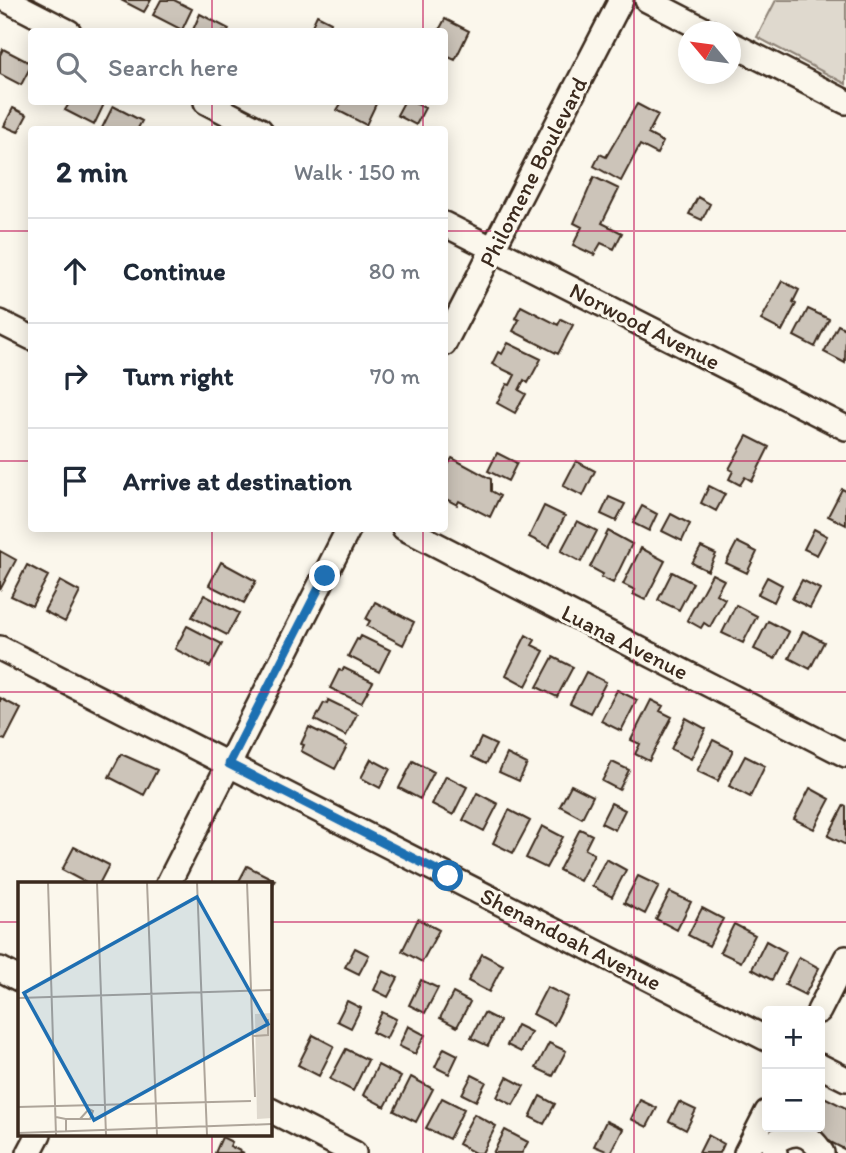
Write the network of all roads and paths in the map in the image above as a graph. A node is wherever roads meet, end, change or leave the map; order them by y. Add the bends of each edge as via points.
1 (7, 0) edge
2 (621, 0) edge
3 (648, 0) edge
4 (688, 21) edge
5 (61, 28) edge
6 (741, 49) edge
7 (846, 102) edge
8 (212, 105) edge
9 (252, 126) edge
10 (448, 226) edge
11 (493, 249) junction
12 (0, 322) edge
13 (28, 336) edge
14 (448, 336) edge
15 (846, 428) edge
16 (347, 532) edge
17 (412, 532) edge
18 (0, 648) edge
19 (846, 755) edge
20 (229, 764) junction
21 (169, 882) edge
22 (846, 958) edge
23 (0, 969) edge
24 (18, 978) edge
25 (822, 1006) edge
26 (762, 1037) edge
27 (825, 1068) edge
28 (846, 1079) edge
29 (271, 1111) edge
30 (762, 1122) edge
31 (38, 1136) edge
32 (29, 1153) edge
33 (354, 1153) edge
34 (746, 1153) edge
35 (775, 1153) edge
36 (822, 1153) edge

1 - 5 street
2 - 11 street, Philomene Boulevard
3 - 4 street
6 - 7 street
8 - 9 street
10 - 11 street, Norwood Avenue
11 - 14 street, Philomene Boulevard
11 - 15 street, Norwood Avenue
12 - 13 street
16 - 20 street
17 - 19 street, Luana Avenue
18 - 20 street, Shenandoah Avenue
20 - 21 street
20 - 26 street, Shenandoah Avenue
22 - 25 street
23 - 24 street
27 - 28 street
29 - 33 street
30 - 34 street
31 - 32 street
35 - 36 street via 772,1144 794,1133 802,1134

